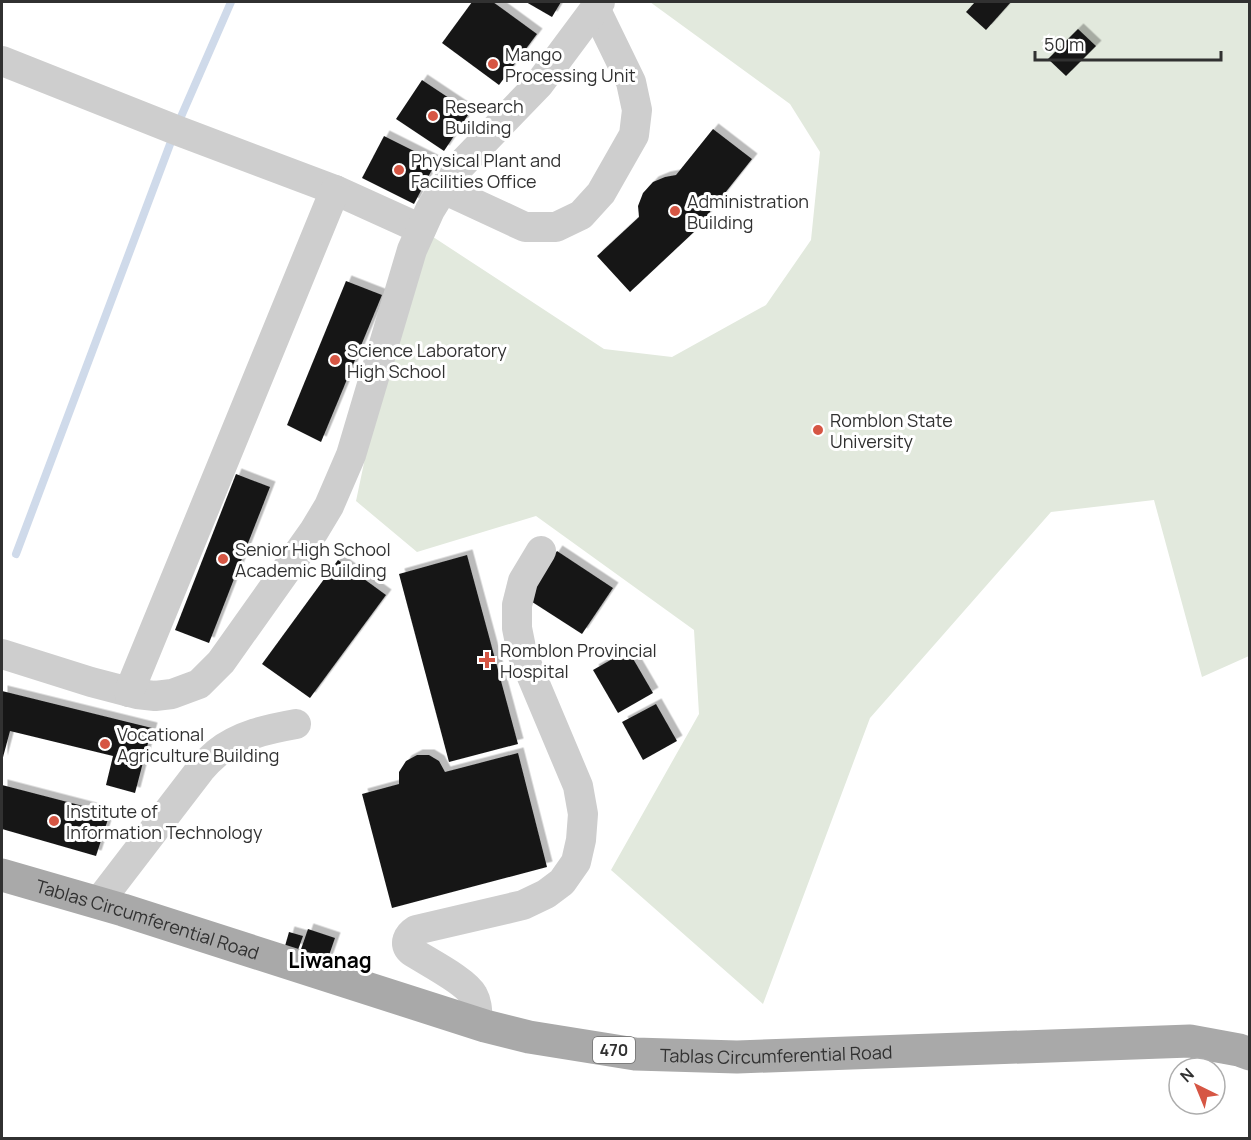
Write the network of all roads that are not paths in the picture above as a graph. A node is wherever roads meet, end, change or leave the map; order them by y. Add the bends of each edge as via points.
1 (598, 5) edge
2 (2, 61) edge
3 (443, 189) junction
4 (334, 190) junction
5 (422, 229) junction
6 (541, 551) dead end
7 (2, 654) edge
8 (129, 692) junction
9 (296, 724) dead end
10 (2, 875) edge
11 (98, 903) junction
12 (478, 1024) junction
13 (1250, 1054) edge

1 - 3 lane via 539,84
1 - 3 lane via 631,82 637,110 634,135 601,193 581,215 556,227 525,227
2 - 4 lane
3 - 5 lane
4 - 5 lane
4 - 8 lane
5 - 8 lane via 412,250 351,455 314,531 220,662 199,684 155,696
6 - 12 lane via 523,581 517,628 522,653 578,786 583,814 576,862 562,882 523,905 416,930 407,940 408,949 473,994
7 - 8 lane
9 - 11 lane via 266,729 217,753
10 - 11 main road, Tablas Circumferential Road / 470
11 - 12 main road, Tablas Circumferential Road / 470
12 - 13 main road, Tablas Circumferential Road / 470 via 529,1037 635,1054 737,1057 1190,1041

